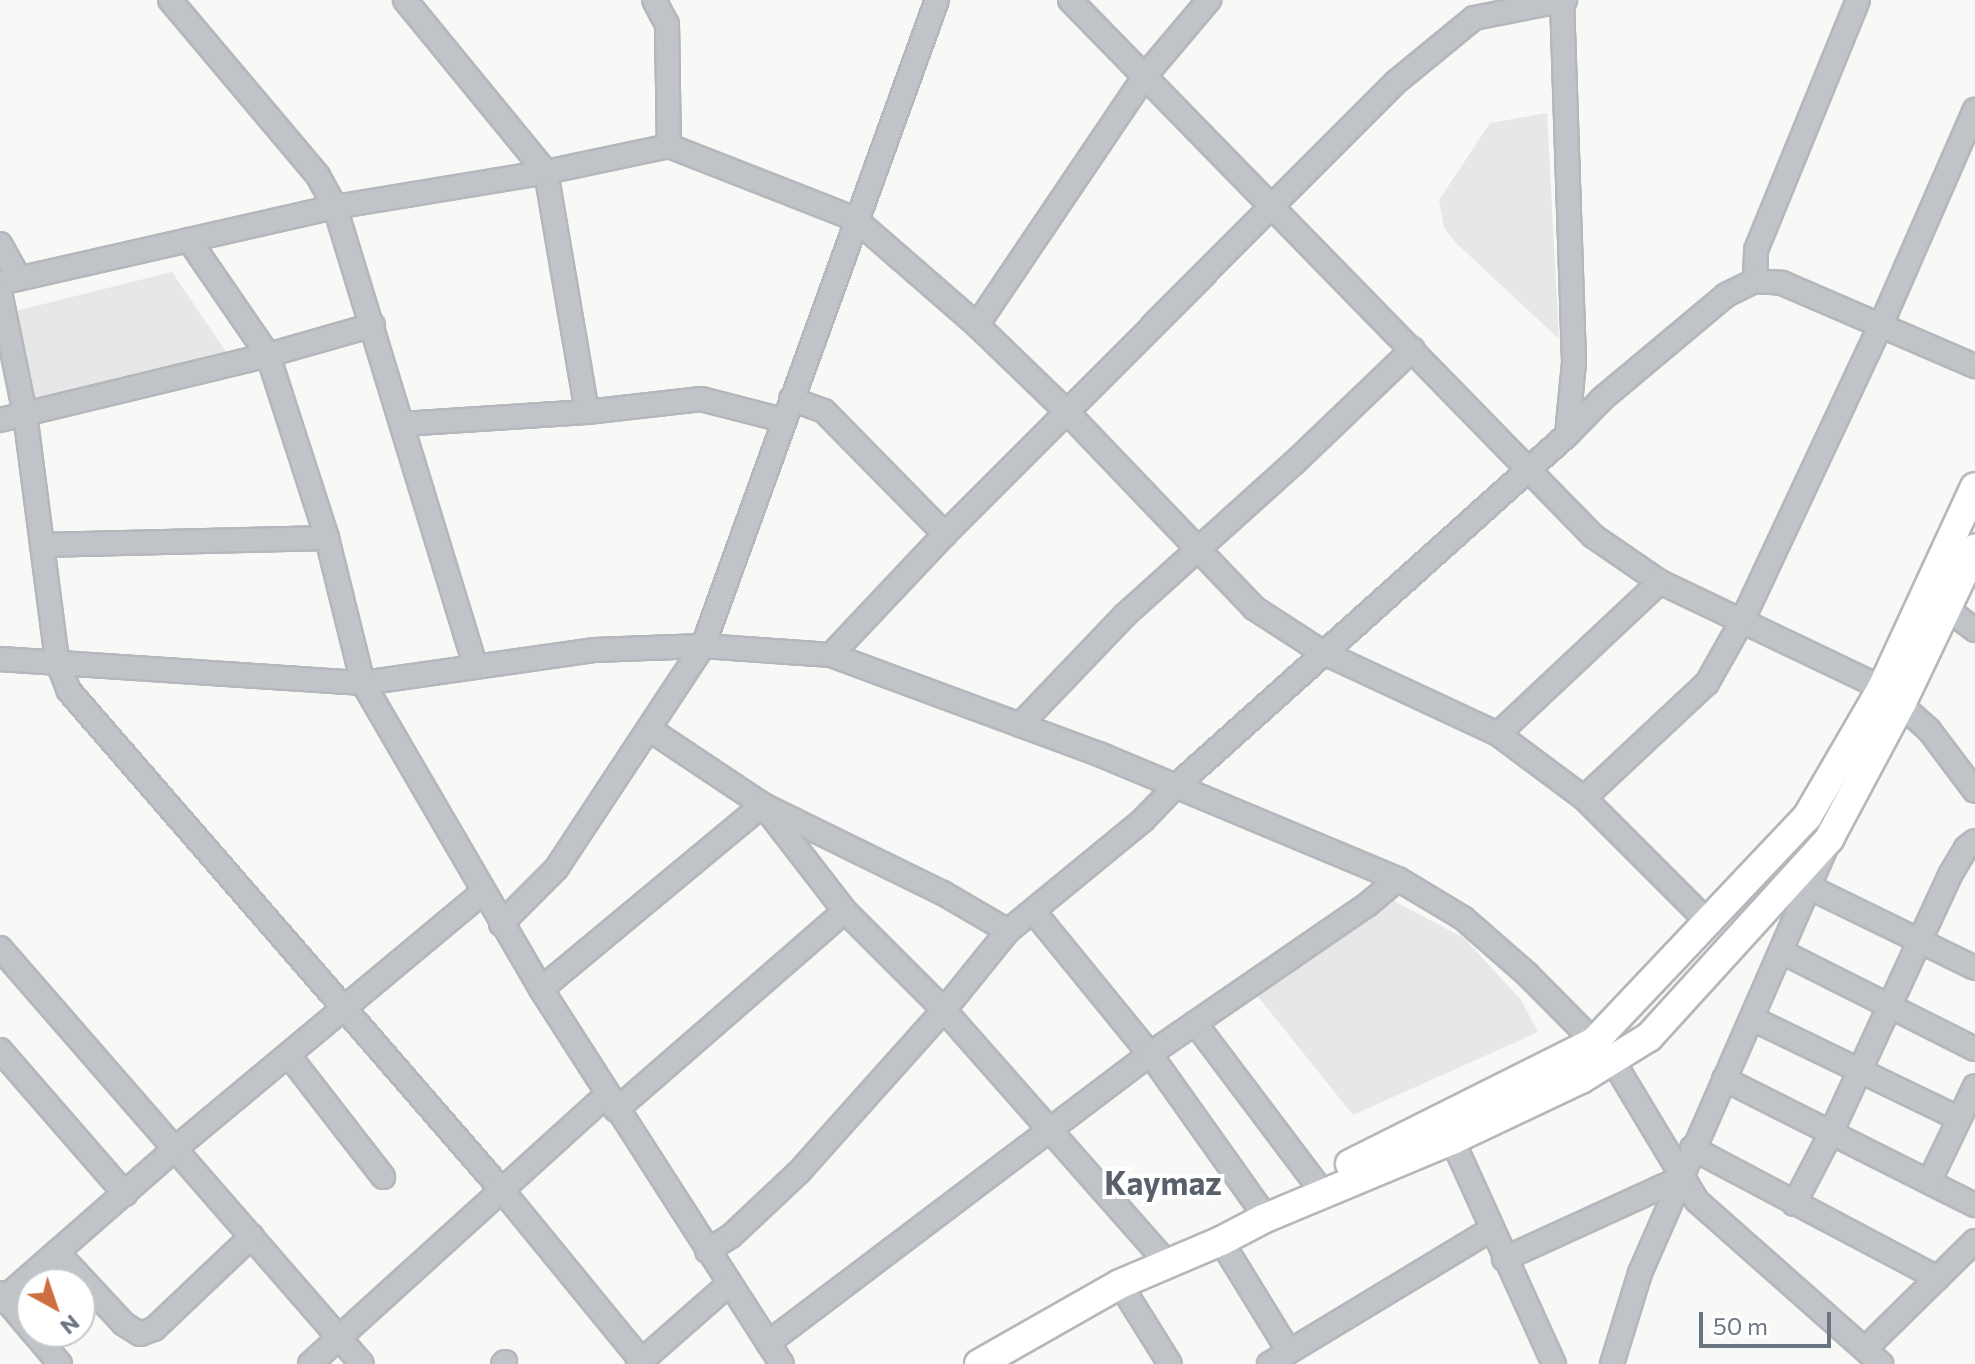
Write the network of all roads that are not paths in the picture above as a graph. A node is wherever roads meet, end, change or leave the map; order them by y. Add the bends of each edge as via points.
1 (405, 0) edge
2 (654, 0) edge
3 (937, 0) edge
4 (1070, 0) edge
5 (1209, 0) edge
6 (1563, 0) edge
7 (1858, 0) edge
8 (183, 5) edge
9 (1144, 77) junction
10 (1975, 110) edge
11 (669, 146) junction
12 (546, 172) junction
13 (335, 207) junction
14 (1274, 207) junction
15 (855, 219) junction
16 (189, 240) junction
17 (0, 244) edge
18 (10, 281) edge
19 (1755, 281) junction
20 (0, 292) edge
21 (373, 325) junction
22 (977, 325) junction
23 (1880, 327) junction
24 (1413, 349) junction
25 (268, 355) junction
26 (1975, 366) edge
27 (791, 399) junction
28 (587, 412) junction
29 (1067, 412) junction
30 (25, 414) junction
31 (0, 420) edge
32 (783, 420) junction
33 (402, 424) junction
34 (1567, 435) junction
35 (1529, 468) junction
36 (1975, 487) edge
37 (945, 534) junction
38 (327, 538) junction
39 (42, 545) junction
40 (1975, 549) edge
41 (1197, 550) junction
42 (1660, 582) junction
43 (1947, 609) junction
44 (1742, 621) junction
45 (1975, 630) edge
46 (703, 646) junction
47 (1322, 652) junction
48 (831, 655) junction
49 (0, 659) edge
50 (57, 660) junction
51 (475, 666) junction
52 (363, 683) junction
53 (1892, 695) junction
54 (1020, 725) junction
55 (649, 729) junction
56 (1498, 734) junction
57 (1175, 787) junction
58 (1975, 791) edge
59 (1584, 798) junction
60 (763, 805) junction
61 (1829, 839) junction
62 (1975, 841) edge
63 (1398, 879) junction
64 (1811, 888) junction
65 (483, 892) junction
66 (845, 911) junction
67 (1034, 912) junction
68 (1708, 922) junction
69 (501, 924) junction
70 (1008, 931) junction
71 (1920, 940) junction
72 (0, 948) edge
73 (1782, 952) junction
74 (1975, 968) edge
75 (541, 989) junction
76 (1889, 1007) junction
77 (344, 1008) junction
78 (944, 1010) junction
79 (1753, 1019) junction
80 (1195, 1023) junction
81 (1975, 1049) edge
82 (0, 1050) edge
83 (1604, 1051) junction
84 (1150, 1054) junction
85 (290, 1057) junction
86 (1861, 1071) junction
87 (1724, 1079) junction
88 (1975, 1086) edge
89 (612, 1103) junction
90 (1958, 1118) junction
91 (1052, 1129) junction
92 (1447, 1129) junction
93 (1830, 1135) junction
94 (176, 1148) junction
95 (1692, 1148) junction
96 (383, 1177) dead end
97 (1681, 1178) junction
98 (1930, 1180) junction
99 (1314, 1181) junction
100 (501, 1189) junction
101 (125, 1194) junction
102 (1794, 1204) junction
103 (1975, 1205) edge
104 (1258, 1206) junction
105 (1490, 1230) junction
106 (252, 1236) junction
107 (1221, 1241) junction
108 (1975, 1241) edge
109 (707, 1251) junction
110 (57, 1252) junction
111 (1504, 1259) junction
112 (1164, 1260) junction
113 (1938, 1278) junction
114 (729, 1284) junction
115 (1120, 1284) junction
116 (1, 1298) edge
117 (16, 1313) edge
118 (339, 1338) junction
119 (768, 1343) junction
120 (47, 1348) edge
121 (1288, 1350) junction
122 (1873, 1356) edge
123 (640, 1362) edge
124 (60, 1364) edge
125 (310, 1364) edge
126 (362, 1364) edge
127 (782, 1364) edge
128 (979, 1364) edge
129 (1170, 1364) edge
130 (1269, 1364) edge
131 (1554, 1364) edge
132 (1612, 1364) edge

1 - 12 street
2 - 11 street via 667,24
3 - 15 street
4 - 9 street
5 - 9 street
6 - 14 street via 1474,18 1396,82
6 - 34 street via 1574,363
7 - 19 street via 1756,250
8 - 13 street via 318,176
9 - 14 street
9 - 22 street
10 - 23 street
11 - 12 street
11 - 15 street
12 - 13 street
12 - 28 street
13 - 16 street
13 - 21 street
14 - 24 street
14 - 29 street
15 - 22 street
15 - 27 street
16 - 18 street
16 - 25 street
17 - 18 street
19 - 23 street via 1782,283
19 - 34 street via 1726,295
20 - 30 street
21 - 25 street
21 - 33 street
22 - 29 street
23 - 26 street
23 - 44 street
24 - 35 street
24 - 41 street
25 - 30 street
25 - 38 street
27 - 32 street
27 - 37 street via 824,411
28 - 32 street via 701,399
28 - 33 street
29 - 37 street
29 - 41 street
30 - 31 street
30 - 39 street
32 - 46 street
33 - 51 street
34 - 35 street
35 - 42 street via 1593,536
35 - 47 street
36 - 53 main road
37 - 48 street
38 - 39 street
38 - 52 street
39 - 50 street
40 - 43 main road
41 - 47 street via 1254,608
41 - 54 street via 1089,650
42 - 44 street
42 - 56 street
43 - 45 street
43 - 53 main road
44 - 53 street
44 - 59 street via 1707,683
46 - 48 street
46 - 51 street via 594,650
46 - 55 street
47 - 56 street
47 - 57 street
48 - 54 street
49 - 50 street
50 - 52 street
50 - 77 street via 69,691
51 - 52 street
52 - 65 street
53 - 58 street via 1938,741
53 - 61 main road
53 - 68 main road via 1807,817
54 - 57 street
55 - 60 street
55 - 69 street via 556,869
56 - 59 street
57 - 63 street
57 - 67 street
59 - 68 street
60 - 66 street
60 - 70 street via 943,893
60 - 75 street
61 - 64 street
61 - 83 main road via 1649,1037
62 - 71 street via 1950,875
63 - 80 street
63 - 83 street via 1463,918
64 - 71 street
64 - 73 street
65 - 69 street
65 - 77 street
66 - 78 street
66 - 89 street
67 - 70 street
67 - 84 street
68 - 83 main road
69 - 75 street
70 - 78 street
71 - 74 street
71 - 76 street
72 - 94 street
73 - 76 street
73 - 79 street
75 - 89 street
76 - 81 street
76 - 86 street
77 - 85 street
77 - 100 street
78 - 91 street
78 - 109 street via 799,1172 731,1236
79 - 86 street
79 - 87 street
80 - 84 street
80 - 99 street
82 - 101 street
83 - 92 main road
83 - 97 street
84 - 91 street
84 - 104 street
85 - 94 street
85 - 96 street
86 - 90 street
86 - 93 street
87 - 93 street
87 - 95 street
88 - 90 street
89 - 100 street
89 - 109 street
90 - 98 street
91 - 112 street
91 - 119 street
92 - 99 main road
92 - 105 street
92 - 107 main road
93 - 98 street
93 - 102 street
94 - 101 street
94 - 106 street
95 - 97 street
95 - 102 street
97 - 111 street
97 - 122 street via 1697,1201
97 - 132 street via 1640,1273
98 - 103 street
99 - 104 main road
100 - 118 street
100 - 123 street
101 - 110 street
102 - 113 street
104 - 112 main road
105 - 111 street
105 - 121 street via 1325,1333
106 - 110 street via 154,1329 140,1334 124,1324
106 - 118 street
107 - 112 main road
107 - 121 street
108 - 113 street
109 - 114 street
110 - 116 street
111 - 131 street
112 - 115 main road
113 - 122 street
114 - 119 street
114 - 123 street
115 - 128 main road
115 - 129 street
116 - 117 street
118 - 125 street
118 - 126 street
119 - 127 street
120 - 124 street
121 - 130 street

